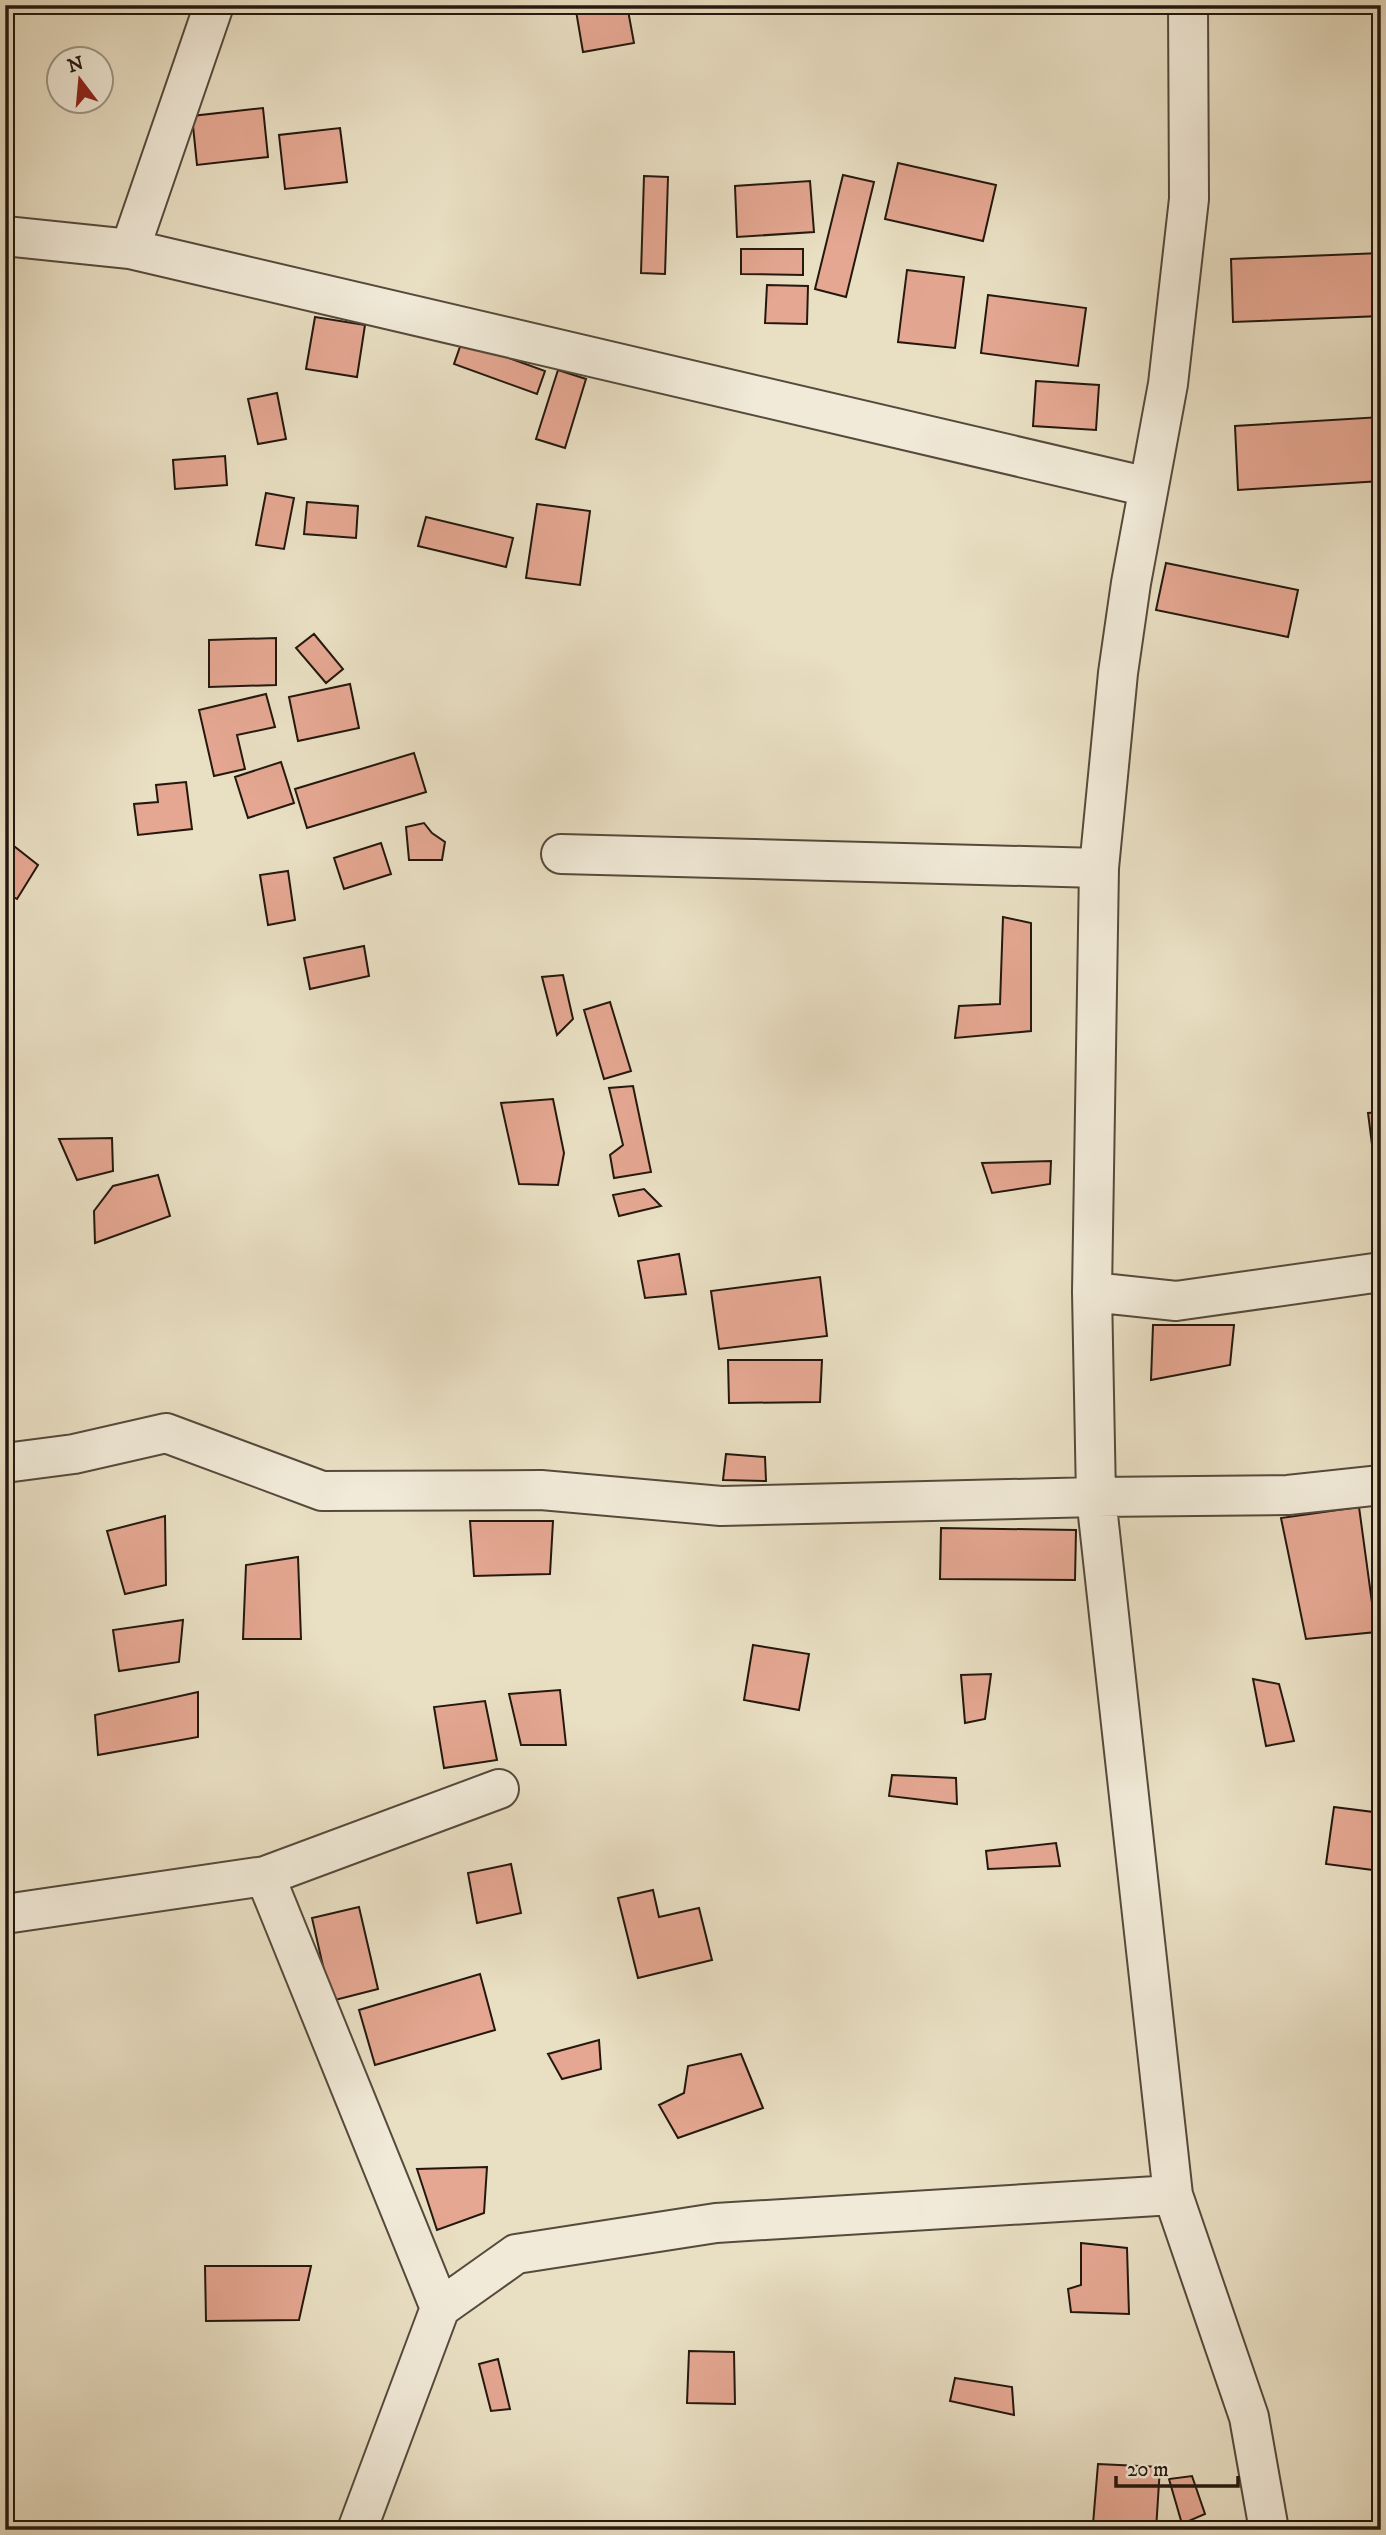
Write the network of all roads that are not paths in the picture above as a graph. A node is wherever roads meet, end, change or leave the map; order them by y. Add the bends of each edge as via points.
1 (215, 5) edge
2 (1188, 5) edge
3 (5, 236) edge
4 (130, 249) junction
5 (1149, 487) junction
6 (561, 854) dead end
7 (1098, 868) junction
8 (1381, 1272) edge
9 (1092, 1293) junction
10 (5, 1463) edge
11 (1381, 1485) edge
12 (1096, 1497) junction
13 (499, 1789) dead end
14 (265, 1876) junction
15 (5, 1914) edge
16 (1173, 2194) junction
17 (440, 2308) junction
18 (357, 2530) edge
19 (1269, 2530) edge

1 - 4 street
2 - 5 street via 1189,200 1168,384
3 - 4 street
4 - 5 street
5 - 7 street via 1118,673
6 - 7 street
7 - 9 street
8 - 9 street via 1176,1301
9 - 12 street
10 - 12 street via 74,1454 166,1433 322,1491 541,1490 721,1506
11 - 12 street via 1288,1495
12 - 16 street
13 - 14 street
14 - 15 street
14 - 17 street
16 - 17 street via 716,2223 618,2236 516,2254
16 - 19 street via 1249,2417
17 - 18 street

